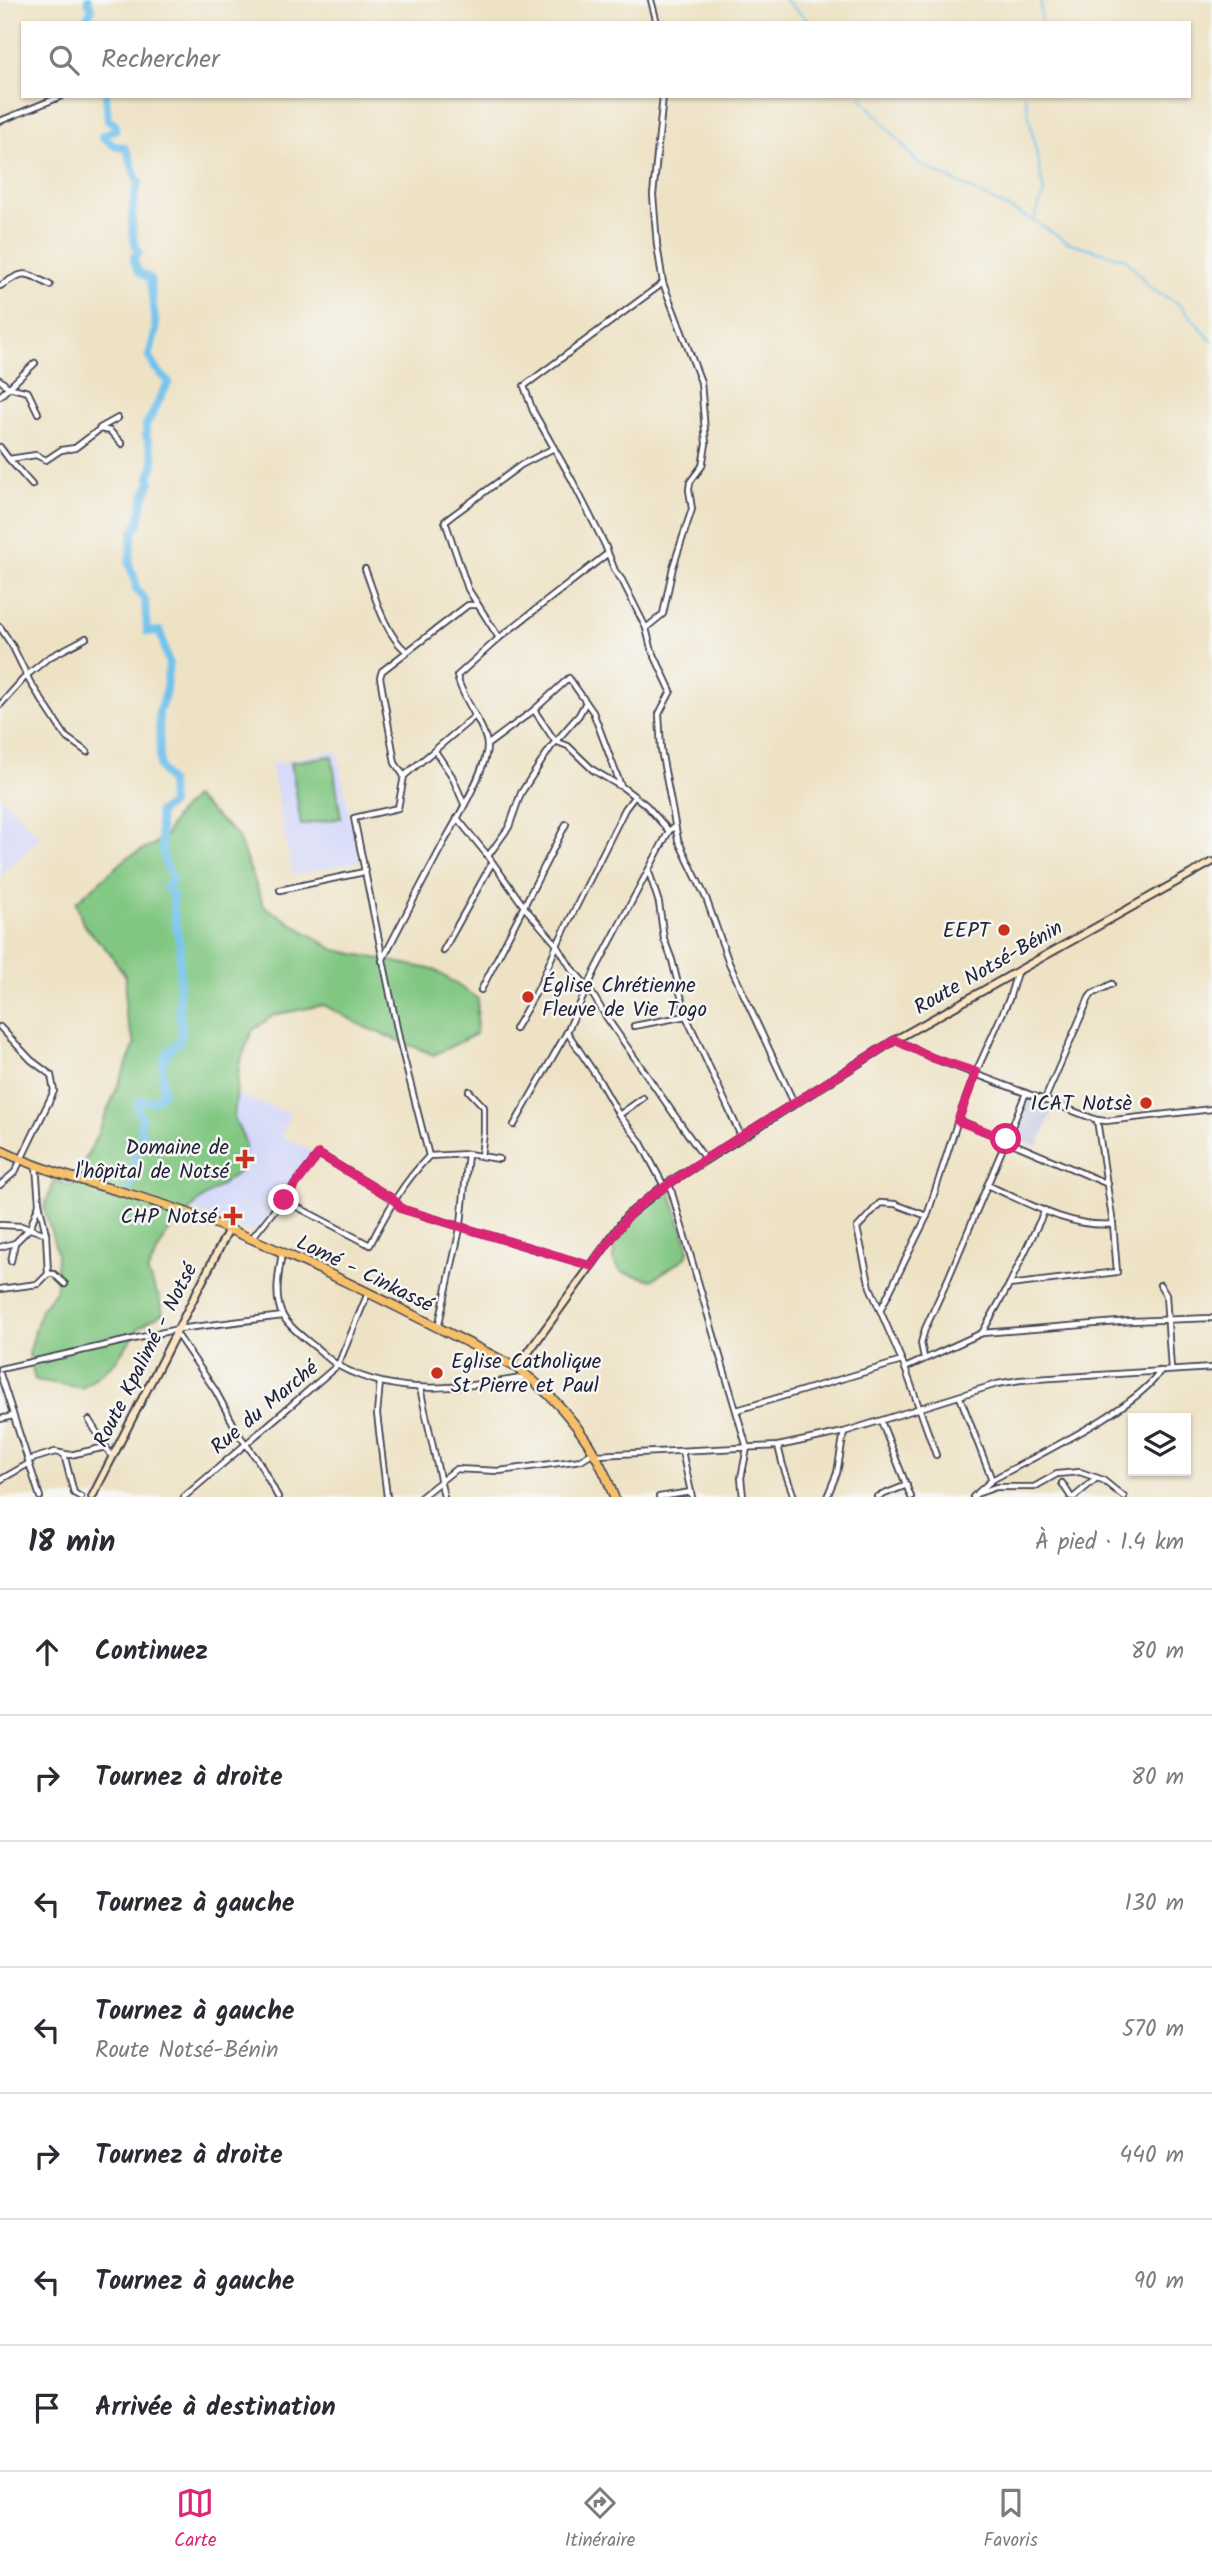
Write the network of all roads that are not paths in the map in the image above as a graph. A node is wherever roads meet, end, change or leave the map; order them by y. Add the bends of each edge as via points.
1 (651, 0) edge
2 (656, 21) edge
3 (57, 98) edge
4 (663, 98) edge
5 (0, 121) edge
6 (663, 283) junction
7 (50, 285) dead end
8 (0, 286) edge
9 (35, 363) dead end
10 (0, 380) edge
11 (8, 387) junction
12 (0, 396) edge
13 (38, 413) dead end
14 (118, 418) dead end
15 (100, 429) junction
16 (122, 444) dead end
17 (0, 447) edge
18 (554, 448) junction
19 (9, 459) junction
20 (32, 485) dead end
21 (607, 554) junction
22 (365, 569) dead end
23 (479, 605) junction
24 (0, 627) edge
25 (646, 628) junction
26 (86, 638) dead end
27 (499, 638) junction
28 (406, 651) junction
29 (26, 676) junction
30 (586, 702) junction
31 (0, 705) edge
32 (534, 709) junction
33 (475, 716) junction
34 (555, 741) junction
35 (487, 745) junction
36 (435, 751) junction
37 (87, 752) dead end
38 (404, 776) junction
39 (621, 786) junction
40 (634, 797) junction
41 (464, 804) junction
42 (457, 818) junction
43 (566, 824) dead end
44 (671, 829) junction
45 (488, 856) junction
46 (1212, 862) edge
47 (492, 863) junction
48 (364, 872) junction
49 (649, 872) junction
50 (280, 890) dead end
51 (525, 908) junction
52 (557, 945) junction
53 (443, 951) dead end
54 (382, 961) junction
55 (1017, 972) junction
56 (1112, 984) dead end
57 (588, 987) junction
58 (481, 990) dead end
59 (687, 1016) junction
60 (634, 1026) dead end
61 (0, 1027) edge
62 (515, 1028) dead end
63 (567, 1032) junction
64 (895, 1040) junction
65 (976, 1072) junction
66 (469, 1091) dead end
67 (1026, 1093) junction
68 (643, 1098) dead end
69 (1045, 1099) junction
70 (794, 1103) junction
71 (1212, 1109) edge
72 (619, 1115) junction
73 (1097, 1120) junction
74 (958, 1121) junction
75 (514, 1125) dead end
76 (741, 1136) junction
77 (1006, 1139) junction
78 (0, 1150) edge
79 (467, 1154) junction
80 (429, 1156) junction
81 (481, 1156) junction
82 (499, 1159) dead end
83 (705, 1159) junction
84 (20, 1160) junction
85 (36, 1165) junction
86 (667, 1184) junction
87 (1108, 1184) junction
88 (0, 1185) edge
89 (987, 1185) junction
90 (393, 1199) junction
91 (284, 1200) junction
92 (39, 1203) junction
93 (1045, 1210) junction
94 (927, 1216) junction
95 (1113, 1224) junction
96 (0, 1225) edge
97 (30, 1228) junction
98 (461, 1228) junction
99 (229, 1229) junction
100 (46, 1234) junction
101 (252, 1239) junction
102 (15, 1243) junction
103 (0, 1247) edge
104 (282, 1253) junction
105 (10, 1261) dead end
106 (591, 1266) junction
107 (48, 1274) junction
108 (65, 1284) dead end
109 (1009, 1285) junction
110 (1160, 1285) dead end
111 (0, 1289) edge
112 (368, 1293) junction
113 (881, 1309) junction
114 (283, 1316) junction
115 (1212, 1318) edge
116 (1167, 1320) junction
117 (438, 1328) junction
118 (177, 1331) junction
119 (982, 1333) junction
120 (923, 1358) junction
121 (902, 1361) junction
122 (338, 1365) junction
123 (517, 1368) junction
124 (905, 1368) junction
125 (1212, 1368) edge
126 (1171, 1369) junction
127 (1160, 1370) junction
128 (0, 1372) edge
129 (529, 1376) junction
130 (380, 1382) junction
131 (420, 1388) junction
132 (960, 1397) junction
133 (737, 1409) junction
134 (918, 1409) junction
135 (13, 1416) junction
136 (0, 1419) edge
137 (89, 1420) dead end
138 (881, 1421) junction
139 (844, 1432) junction
140 (245, 1443) junction
141 (778, 1446) junction
142 (106, 1447) junction
143 (747, 1448) junction
144 (682, 1451) junction
145 (64, 1454) junction
146 (595, 1454) junction
147 (936, 1455) dead end
148 (112, 1457) junction
149 (29, 1462) junction
150 (1097, 1478) junction
151 (0, 1479) edge
152 (992, 1479) junction
153 (439, 1480) junction
154 (1062, 1483) dead end
155 (907, 1485) junction
156 (979, 1493) junction
157 (691, 1495) edge
158 (40, 1497) edge
159 (81, 1497) edge
160 (92, 1497) edge
161 (184, 1497) edge
162 (278, 1497) edge
163 (387, 1497) edge
164 (421, 1497) edge
165 (444, 1497) edge
166 (614, 1497) edge
167 (659, 1497) edge
168 (743, 1497) edge
169 (794, 1497) edge
170 (827, 1497) edge
171 (877, 1497) edge
172 (911, 1497) edge
173 (973, 1497) edge
174 (1073, 1497) edge
175 (1124, 1497) edge

1 - 2 street
3 - 5 street
4 - 6 street via 653,202
6 - 18 street via 524,386
6 - 25 street via 701,382 706,444 702,466 690,482 692,509 663,614
7 - 8 street via 21,273
9 - 11 street
10 - 11 street
11 - 12 street
11 - 13 street via 28,392
14 - 15 street
15 - 16 street via 110,431
15 - 19 street via 75,448 61,450 47,460 36,456
17 - 19 street
18 - 21 street
18 - 23 street via 521,465 444,521 464,580
19 - 20 street
21 - 25 street
21 - 27 street
22 - 28 street via 397,642
23 - 27 street
23 - 28 street via 468,605
24 - 29 street
25 - 44 street via 671,691 659,714
26 - 29 street
27 - 33 street via 457,677
28 - 38 street via 380,677 395,763
29 - 31 street
29 - 37 street via 66,737
30 - 32 street via 569,678
30 - 34 street
30 - 39 street
32 - 34 street
32 - 35 street
33 - 35 street
33 - 36 street
34 - 39 street
34 - 45 street via 521,793 509,827
35 - 41 street
36 - 38 street
36 - 41 street
38 - 48 street via 398,808 354,818
39 - 40 street
40 - 44 street
40 - 52 street
41 - 42 street
42 - 45 street
42 - 54 street
43 - 51 street
44 - 49 street
44 - 70 street via 706,898 729,963
45 - 47 street
46 - 55 main road, Route Notsé-Bénin
47 - 51 street
47 - 53 street
48 - 50 street
48 - 54 street
49 - 57 street
49 - 59 street
51 - 52 street
51 - 58 street
52 - 57 street
52 - 62 street
54 - 80 street
55 - 64 main road, Route Notsé-Bénin
55 - 65 street
56 - 69 street via 1089,998
57 - 63 street
57 - 83 street
59 - 60 street
59 - 76 street
61 - 84 street via 54,1081 54,1091
63 - 72 street
63 - 75 street
64 - 65 street
64 - 70 main road, Route Notsé-Bénin
65 - 67 street
65 - 74 street
66 - 81 street via 484,1107
67 - 69 street
67 - 77 street
68 - 72 street
69 - 73 street
70 - 76 main road, Route Notsé-Bénin
71 - 73 street
72 - 86 street
73 - 87 street
74 - 77 street
74 - 94 street
76 - 83 main road, Route Notsé-Bénin
77 - 87 street
77 - 89 street
78 - 84 highway, Lomé - Cinkassé
79 - 80 street
79 - 81 street
79 - 98 street
80 - 90 street
81 - 82 street
83 - 86 main road, Route Notsé-Bénin
84 - 85 highway, Lomé - Cinkassé
84 - 88 street via 15,1172
85 - 92 street
85 - 99 highway, Lomé - Cinkassé
86 - 106 main road, Route Notsé-Bénin via 628,1216
86 - 133 street
87 - 95 street
89 - 93 street
89 - 120 street via 925,1329
90 - 91 street via 319,1154
90 - 91 street via 370,1245
90 - 98 street via 402,1209
91 - 101 street
92 - 97 street
92 - 100 street
93 - 95 street via 1089,1225
93 - 109 street
94 - 113 street
94 - 113 street via 880,1203 857,1228 870,1287
95 - 109 street via 1116,1272
96 - 97 street
97 - 100 street
97 - 102 street
98 - 106 street
98 - 117 street
99 - 101 highway, Lomé - Cinkassé
99 - 118 main road, Route Kpalimé - Notsé
100 - 107 street
101 - 104 highway, Lomé - Cinkassé
102 - 103 street
102 - 105 street
104 - 112 highway, Lomé - Cinkassé
104 - 114 street via 277,1291
106 - 123 main road, Route Notsé-Bénin
107 - 108 street
107 - 111 street via 38,1284
109 - 119 street
110 - 116 street via 1166,1295
112 - 117 highway, Lomé - Cinkassé
112 - 122 street, Rue du Marché
113 - 121 street
114 - 118 street
114 - 122 street
115 - 116 street
116 - 119 street
116 - 126 street
117 - 123 highway, Lomé - Cinkassé
118 - 128 street
118 - 140 street
118 - 148 main road, Route Kpalimé - Notsé
119 - 120 street
120 - 124 street
121 - 124 street
121 - 133 street
122 - 130 street
122 - 140 street, Rue du Marché
123 - 129 highway, Lomé - Cinkassé
124 - 134 street
125 - 126 street
126 - 127 street
127 - 132 street via 1020,1380
127 - 152 street via 1155,1380 1120,1406
128 - 135 street
129 - 131 street
129 - 146 highway, Lomé - Cinkassé via 567,1415
130 - 131 street
130 - 163 street via 377,1414
131 - 153 street
132 - 134 street
132 - 152 street
133 - 143 street
134 - 138 street
134 - 147 street
135 - 136 street
135 - 149 street
137 - 142 street
138 - 139 street
138 - 155 street
139 - 141 street
139 - 170 street via 837,1473
140 - 161 street, Rue du Marché
140 - 162 street
141 - 143 street
141 - 169 street
142 - 145 street
142 - 148 street
143 - 144 street
143 - 168 street via 741,1478
144 - 146 street
144 - 157 street
145 - 149 street via 55,1452
145 - 159 street via 74,1493
146 - 153 street via 499,1471 456,1469
146 - 166 highway, Lomé - Cinkassé
148 - 160 main road, Route Kpalimé - Notsé
149 - 151 street
149 - 158 street
150 - 156 street via 1080,1472 1057,1474 1034,1487 996,1487
150 - 174 street
150 - 175 street
152 - 156 street
153 - 164 street
153 - 165 street
154 - 174 street
155 - 171 street
155 - 172 street
156 - 173 street
157 - 167 street

